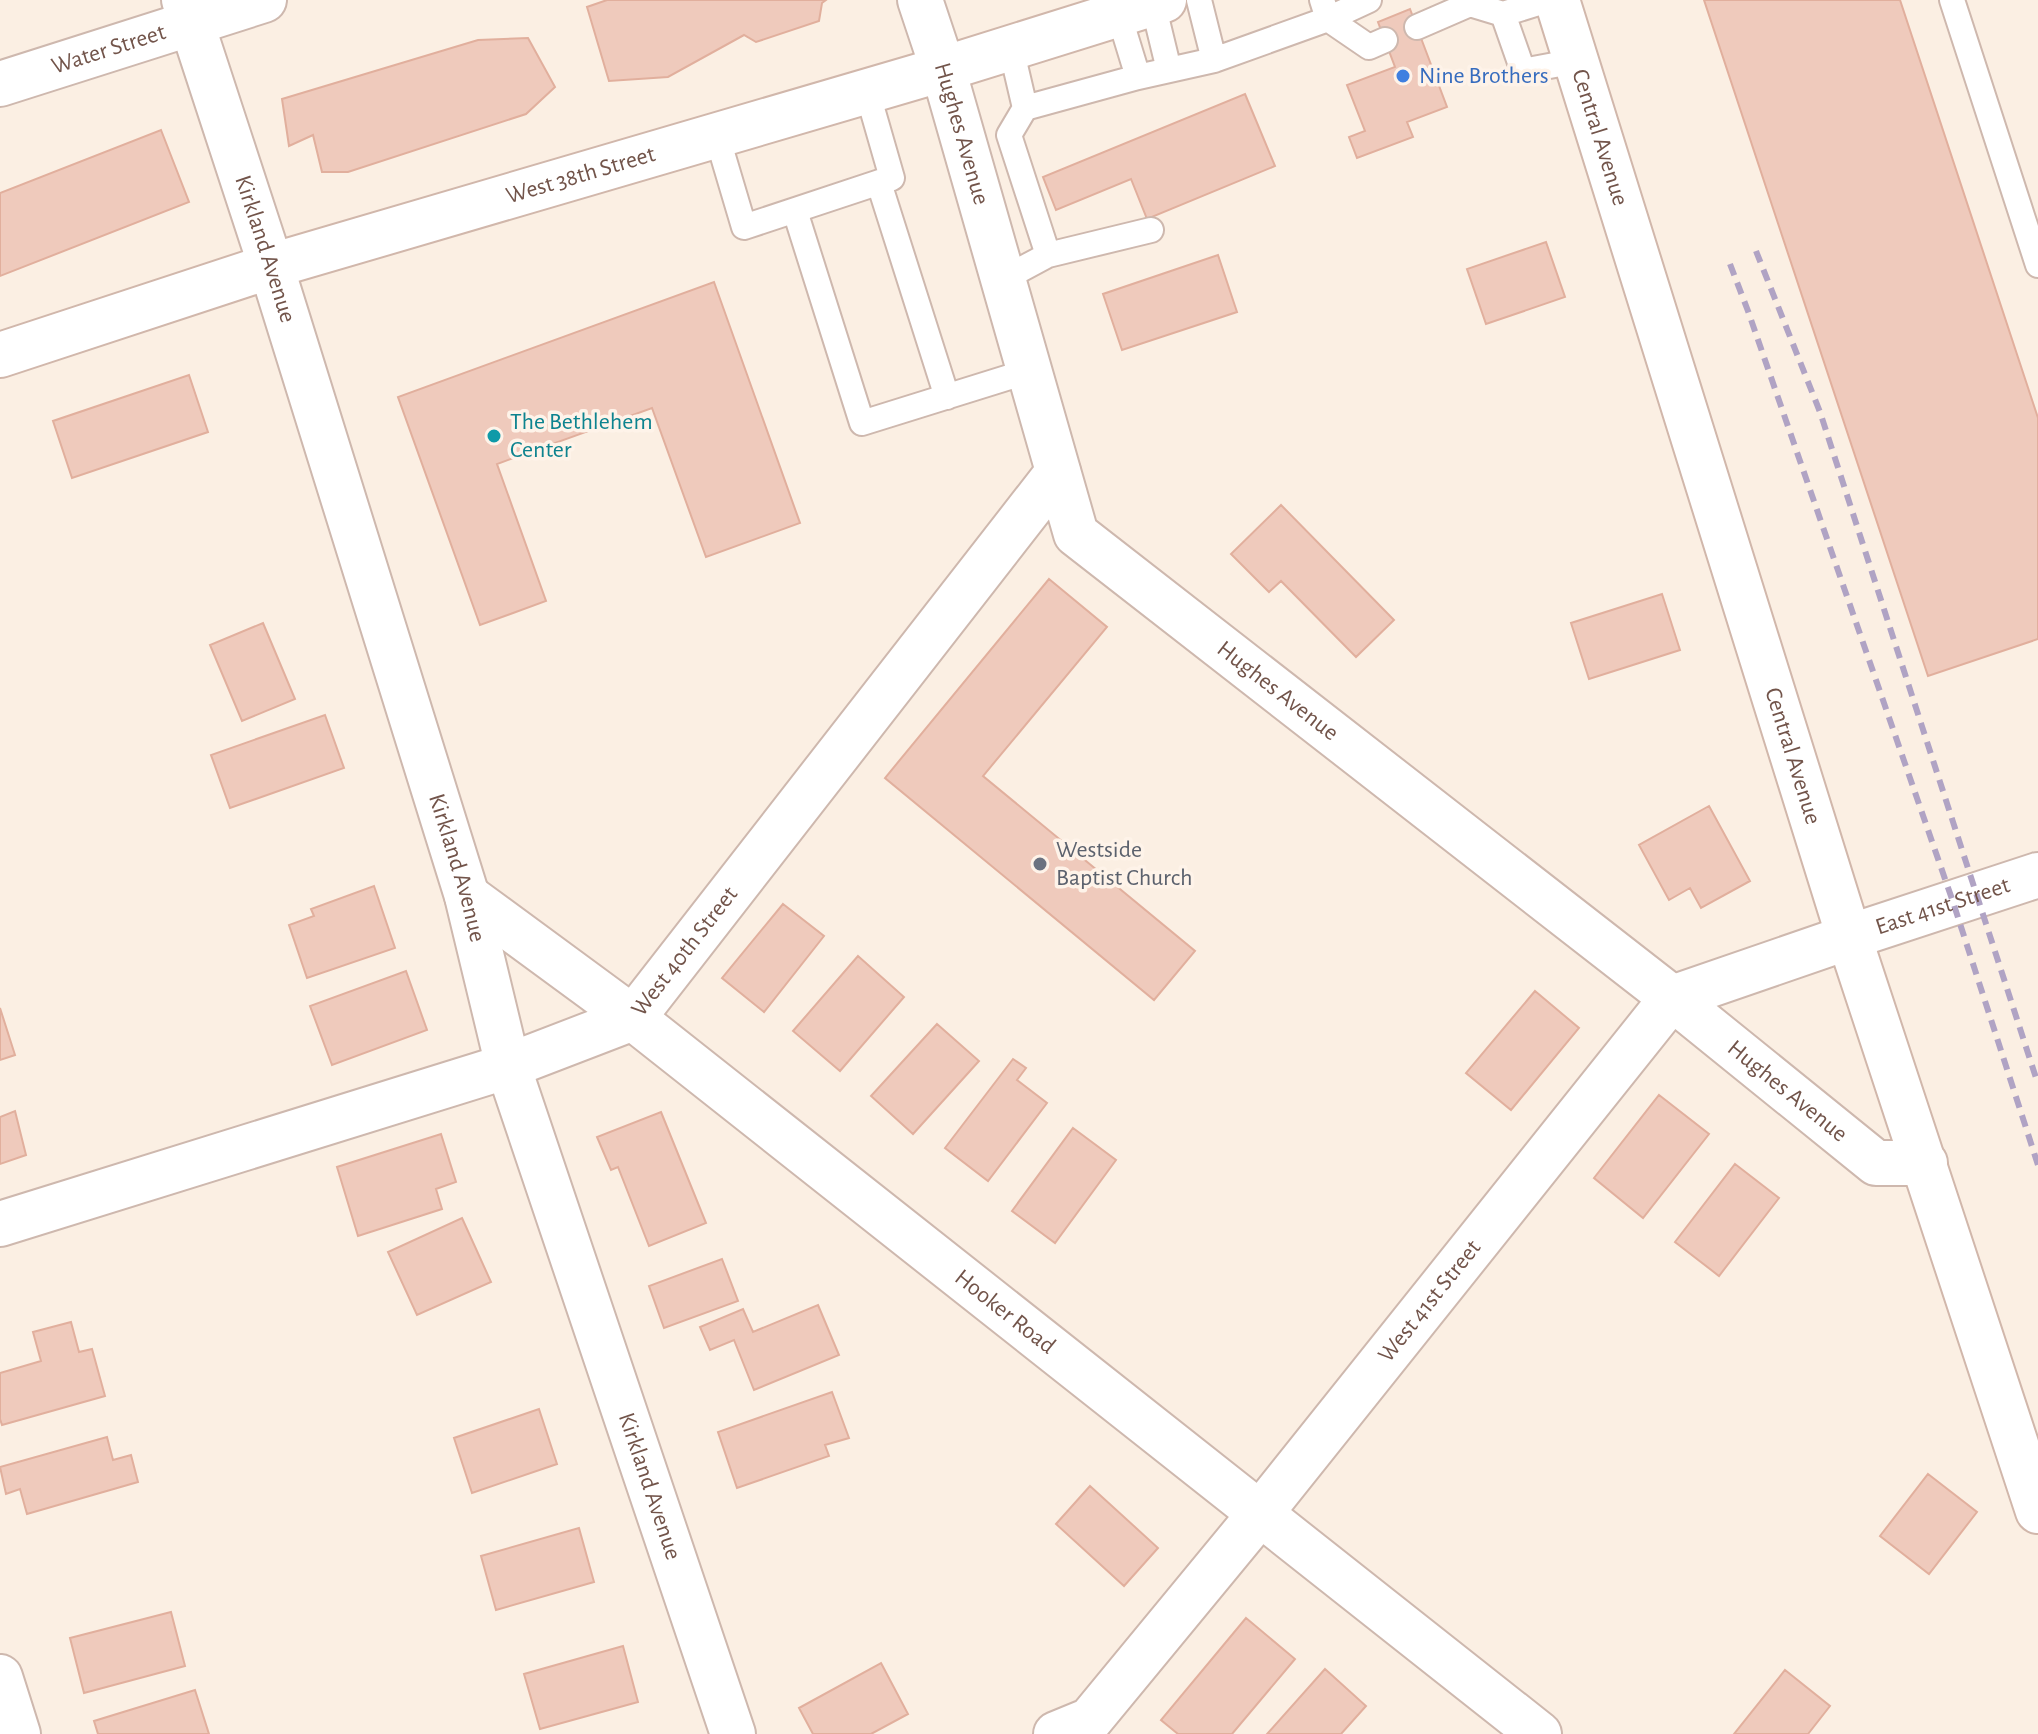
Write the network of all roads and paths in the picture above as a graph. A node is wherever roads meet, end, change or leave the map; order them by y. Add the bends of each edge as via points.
1 (264, 0) edge
2 (920, 0) edge
3 (1199, 0) edge
4 (1369, 0) edge
5 (1548, 0) edge
6 (1557, 0) edge
7 (1952, 0) edge
8 (1470, 2) edge
9 (1145, 6) edge
10 (1325, 9) edge
11 (188, 11) edge
12 (1503, 14) junction
13 (1417, 27) dead end
14 (1385, 40) dead end
15 (1011, 48) junction
16 (1214, 60) junction
17 (1576, 61) junction
18 (943, 69) junction
19 (1169, 70) junction
20 (1138, 77) junction
21 (0, 84) edge
22 (867, 91) junction
23 (1025, 108) junction
24 (717, 136) junction
25 (879, 183) junction
26 (795, 211) junction
27 (1151, 230) dead end
28 (1048, 255) junction
29 (2038, 265) edge
30 (271, 266) junction
31 (1003, 279) junction
32 (0, 355) edge
33 (1029, 371) junction
34 (947, 397) junction
35 (1058, 472) junction
36 (2038, 875) edge
37 (467, 896) junction
38 (1849, 937) junction
39 (1672, 998) junction
40 (633, 1018) junction
41 (508, 1066) junction
42 (1925, 1163) junction
43 (0, 1224) edge
44 (2038, 1511) edge
45 (1259, 1515) junction
46 (0, 1677) edge
47 (18, 1734) edge
48 (733, 1734) edge
49 (1056, 1734) edge
50 (1539, 1734) edge

1 - 11 street, Water Street
2 - 18 street, Hughes Avenue
3 - 16 lane
4 - 10 lane
5 - 12 lane
6 - 17 street, Central Avenue
7 - 29 lane
8 - 12 lane
8 - 13 lane
9 - 15 street, West 38th Street
9 - 19 lane
9 - 20 lane
10 - 14 lane via 1369,47
10 - 16 lane
11 - 21 street, Water Street
11 - 30 street, Kirkland Avenue
12 - 17 lane via 1523,71
15 - 18 street, West 38th Street
15 - 23 lane
16 - 19 lane
17 - 38 street, Central Avenue
18 - 22 street, West 38th Street
18 - 31 street, Hughes Avenue
19 - 20 lane
20 - 23 lane
22 - 24 street, West 38th Street
22 - 25 lane via 892,178
23 - 28 lane via 1009,135
24 - 26 lane via 744,227
24 - 30 street, West 38th Street
25 - 26 lane
25 - 34 lane
26 - 34 lane via 862,423
27 - 28 lane
28 - 31 lane
30 - 32 street, West 38th Street
30 - 37 street, Kirkland Avenue
31 - 33 street, Hughes Avenue
33 - 34 lane
33 - 35 street, Hughes Avenue
35 - 39 street, Hughes Avenue via 1076,534
35 - 40 street, West 40th Street
36 - 38 street, East 41st Street
37 - 40 street, Hooker Road
37 - 41 street, Kirkland Avenue
38 - 39 street
38 - 42 street, Central Avenue
39 - 42 street, Hughes Avenue via 1876,1163
39 - 45 street, West 41st Street
40 - 41 street, West 40th Street
40 - 45 street, Hooker Road
41 - 43 street, West 40th Street
41 - 48 street, Kirkland Avenue
42 - 44 street, Central Avenue
45 - 49 street, West 41st Street via 1090,1720
45 - 50 street, Hooker Road
46 - 47 street

